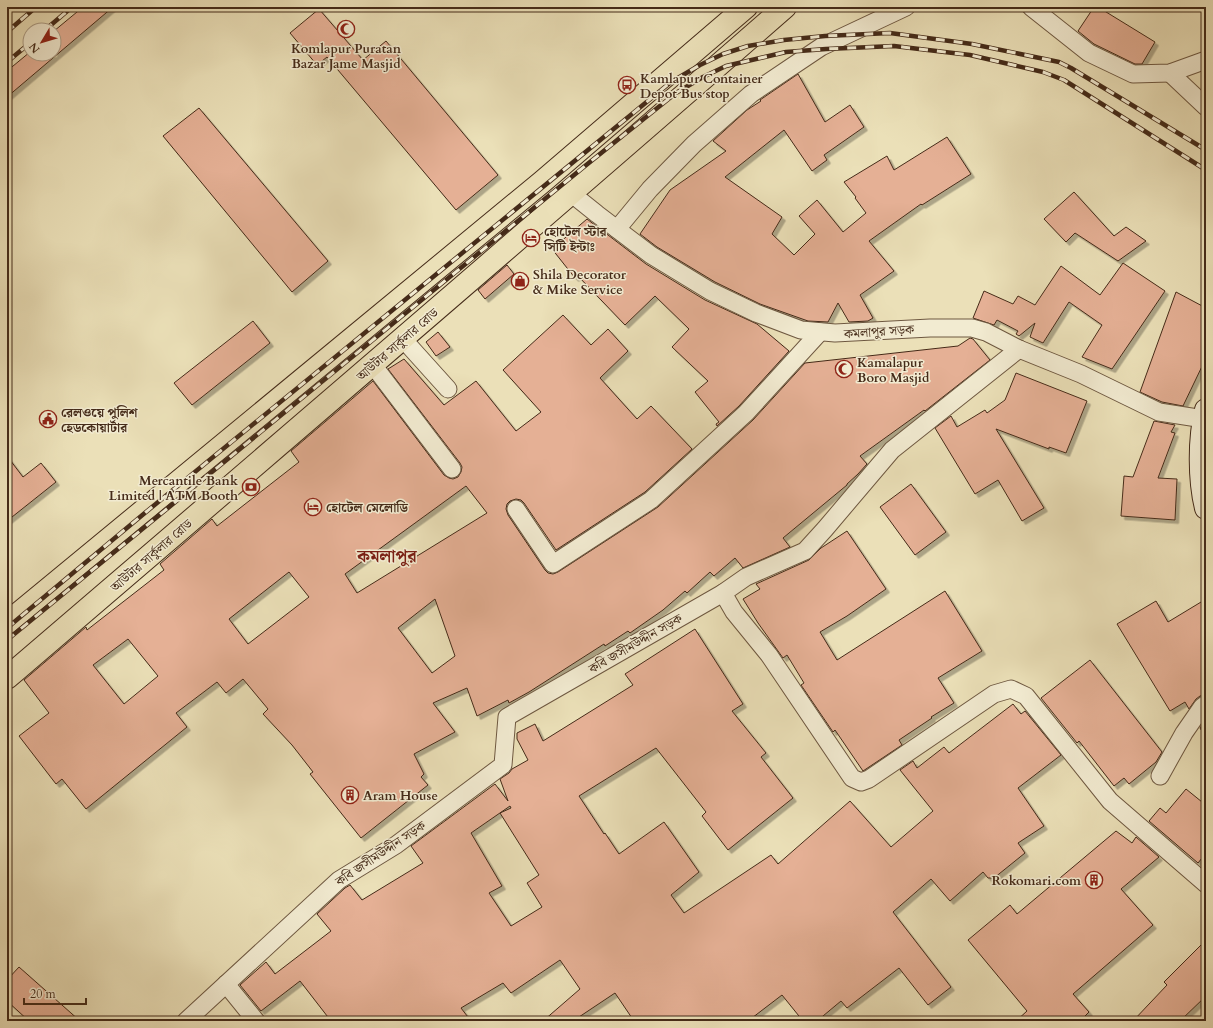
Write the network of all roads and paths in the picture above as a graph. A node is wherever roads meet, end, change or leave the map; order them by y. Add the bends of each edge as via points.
1 (746, 7) edge
2 (785, 7) edge
3 (906, 7) edge
4 (1031, 7) edge
5 (1206, 60) edge
6 (1170, 73) junction
7 (1206, 107) edge
8 (572, 194) junction
9 (616, 229) junction
10 (820, 332) junction
11 (404, 338) junction
12 (1019, 349) junction
13 (373, 365) junction
14 (448, 389) dead end
15 (1205, 416) edge
16 (452, 469) dead end
17 (1206, 508) edge
18 (516, 509) dead end
19 (724, 593) junction
20 (7, 623) edge
21 (7, 678) edge
22 (1206, 704) edge
23 (1160, 776) dead end
24 (1206, 884) edge
25 (226, 984) junction
26 (186, 1021) edge
27 (256, 1021) edge

1 - 20 main road via 542,182
2 - 8 main road, আউটার সার্কুলার রোড
3 - 9 street via 822,46 751,94 694,144
4 - 6 street via 1089,52 1133,74
5 - 6 street
6 - 7 street
8 - 9 street, কমলাপুর সড়ক
8 - 11 main road, আউটার সার্কুলার রোড
9 - 10 street, কমলাপুর সড়ক via 651,255 710,291 756,313 801,330
10 - 12 street, কমলাপুর সড়ক via 972,328 986,332
10 - 18 street via 746,413 651,500 553,564
11 - 13 main road, আউটার সার্কুলার রোড
11 - 14 street
12 - 15 street, কমলাপুর সড়ক via 1081,374 1159,412
12 - 19 street via 892,450 805,551 746,577
13 - 16 street
13 - 21 main road, আউটার সার্কুলার রোড
15 - 17 street via 1200,449
19 - 24 street via 734,612 769,655 852,778 862,782 869,779 994,694 1011,689 1026,696 1110,801
19 - 25 street, কবি জসীমউদ্দীন সড়ক via 507,716 503,766 396,846 339,880
22 - 23 street via 1184,733
25 - 26 street, কবি জসীমউদ্দীন সড়ক
25 - 27 street

